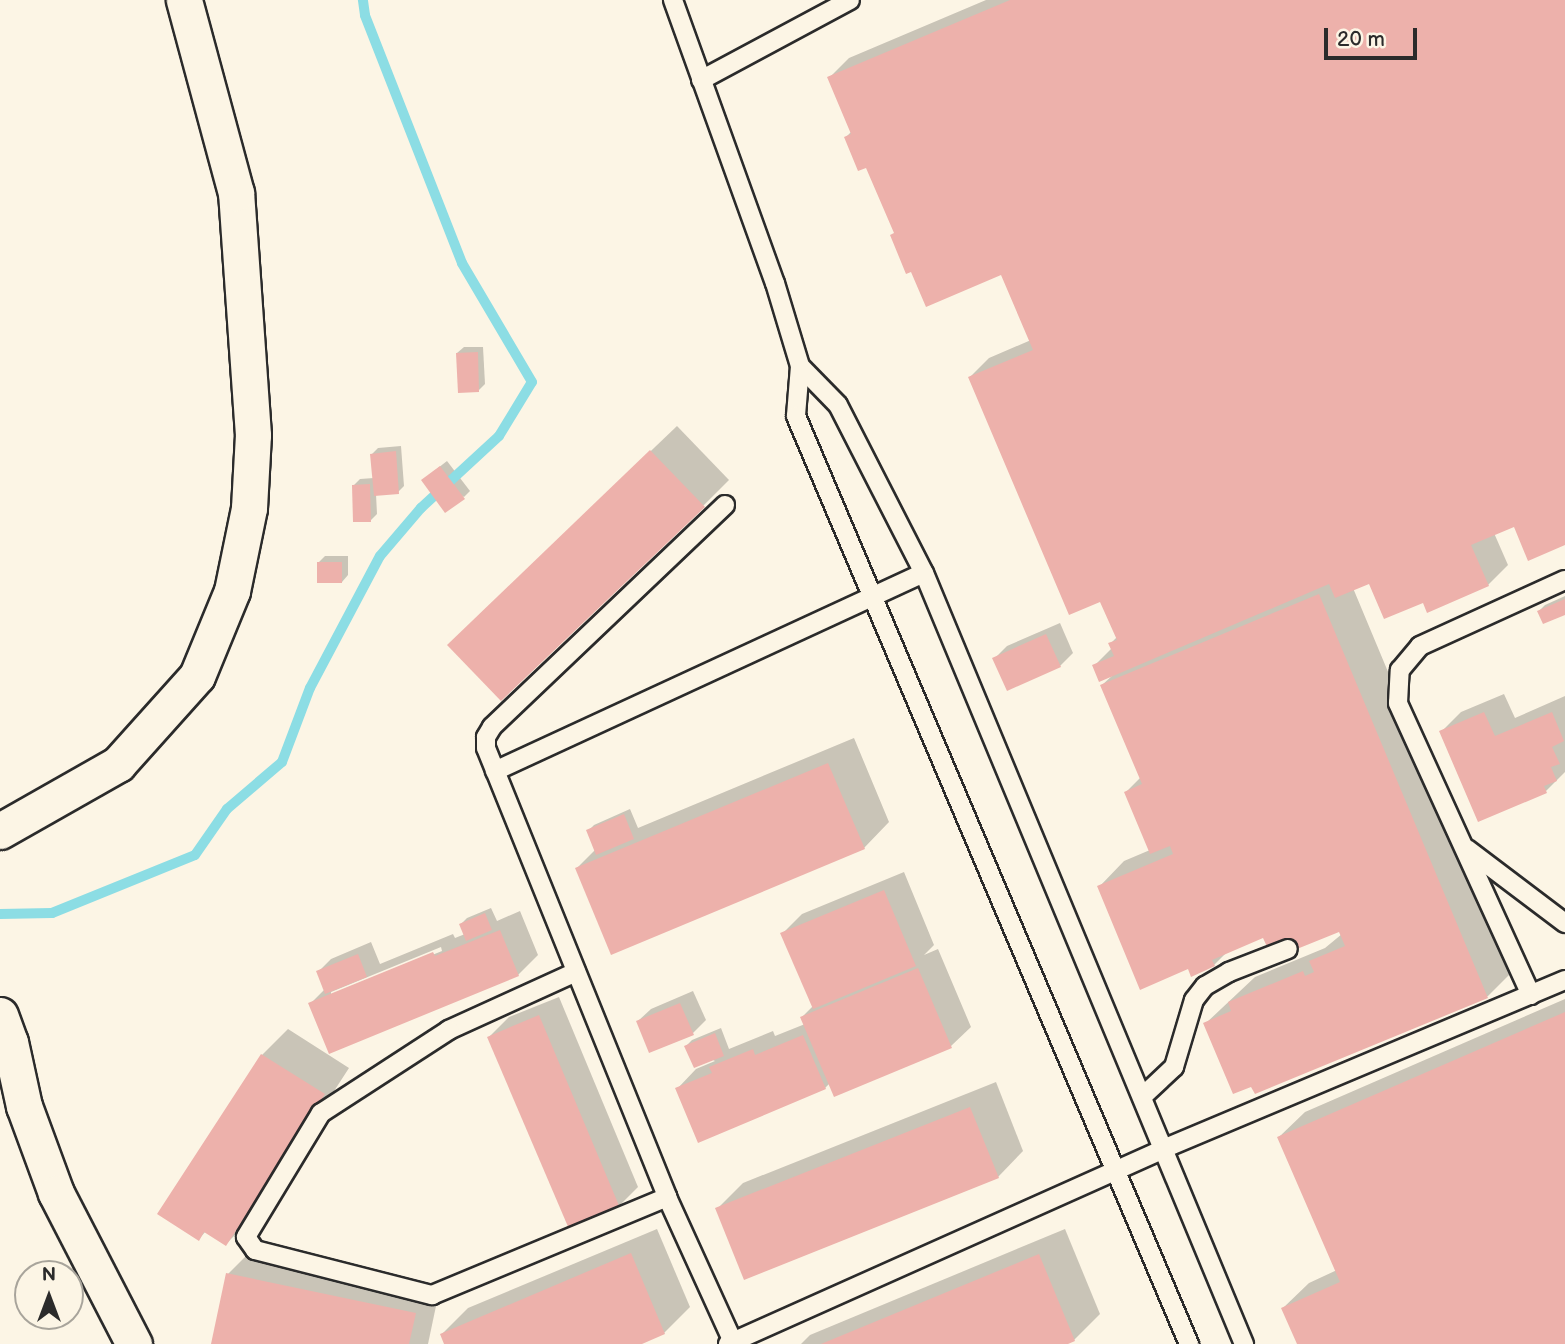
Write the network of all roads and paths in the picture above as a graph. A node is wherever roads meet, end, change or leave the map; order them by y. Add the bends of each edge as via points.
1 (184, 0) edge
2 (673, 0) edge
3 (850, 0) edge
4 (701, 80) junction
5 (800, 366) junction
6 (725, 505) dead end
7 (924, 573) junction
8 (1565, 580) edge
9 (873, 597) junction
10 (495, 771) junction
11 (0, 831) edge
12 (1464, 847) junction
13 (1565, 923) edge
14 (1288, 949) dead end
15 (576, 972) junction
16 (1565, 980) edge
17 (1531, 995) junction
18 (0, 1015) edge
19 (1142, 1097) junction
20 (1163, 1149) junction
21 (1116, 1171) junction
22 (667, 1197) junction
23 (732, 1343) edge
24 (134, 1344) edge
25 (1189, 1344) edge
26 (1244, 1344) edge

1 - 11 street via 236,193 253,435 249,508 232,591 197,676 118,764
2 - 4 lane
3 - 4 lane
4 - 5 lane
5 - 7 lane via 838,405
5 - 9 lane via 796,416
6 - 10 lane via 492,727 486,748
7 - 9 lane
7 - 19 lane
8 - 12 lane via 1420,646 1400,670 1398,703
9 - 10 lane
9 - 21 lane
10 - 15 lane
12 - 13 lane
12 - 17 lane
14 - 19 lane via 1205,986 1194,1000 1174,1067
15 - 22 lane
15 - 22 lane via 449,1030 321,1112 246,1237 256,1250 432,1295
16 - 17 lane
17 - 20 lane
18 - 24 street via 24,1106 56,1193
19 - 20 lane
20 - 21 lane
20 - 26 lane
21 - 23 lane
21 - 25 lane
22 - 23 lane

